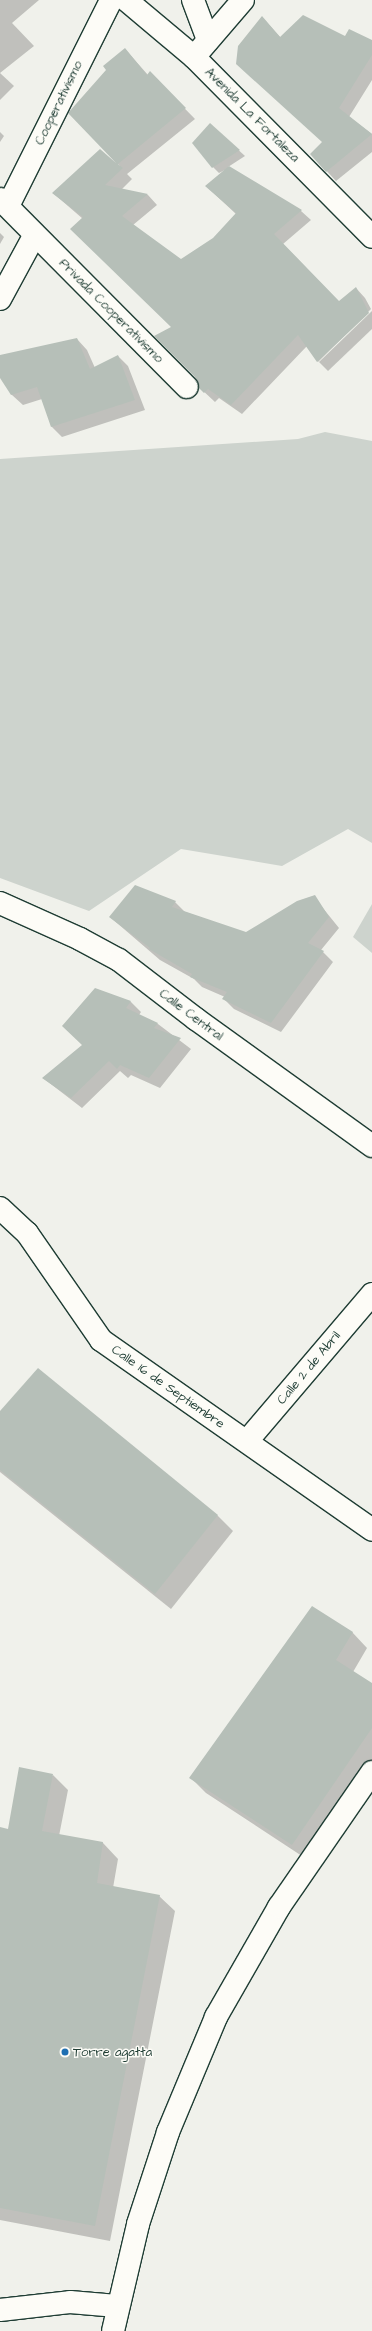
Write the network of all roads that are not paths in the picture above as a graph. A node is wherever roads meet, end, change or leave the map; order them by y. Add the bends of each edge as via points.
1 (110, 0) edge
2 (126, 0) edge
3 (193, 0) edge
4 (243, 0) edge
5 (201, 48) junction
6 (4, 203) edge
7 (34, 236) junction
8 (372, 236) edge
9 (0, 299) edge
10 (187, 387) dead end
11 (0, 903) edge
12 (372, 1146) edge
13 (0, 1208) edge
14 (372, 1294) edge
15 (246, 1441) junction
16 (372, 1530) edge
17 (372, 1772) edge
18 (117, 2306) junction
19 (0, 2310) edge
20 (113, 2331) edge

1 - 6 street, Cooperativismo
2 - 5 street, Avenida La Fortaleza
3 - 5 street
4 - 5 street
5 - 8 street, Avenida La Fortaleza
6 - 7 street, Privada Cooperativismo
7 - 9 street
7 - 10 street, Privada Cooperativismo
11 - 12 street, Calle Central via 80,939 119,960
13 - 15 street, Calle 16 de Septiembre via 27,1233 101,1340
14 - 15 street, Calle 2 de Abril
15 - 16 street, Calle 16 de Septiembre
17 - 18 street via 279,1907 216,2016 168,2132 138,2224
18 - 19 street via 70,2302
18 - 20 street

